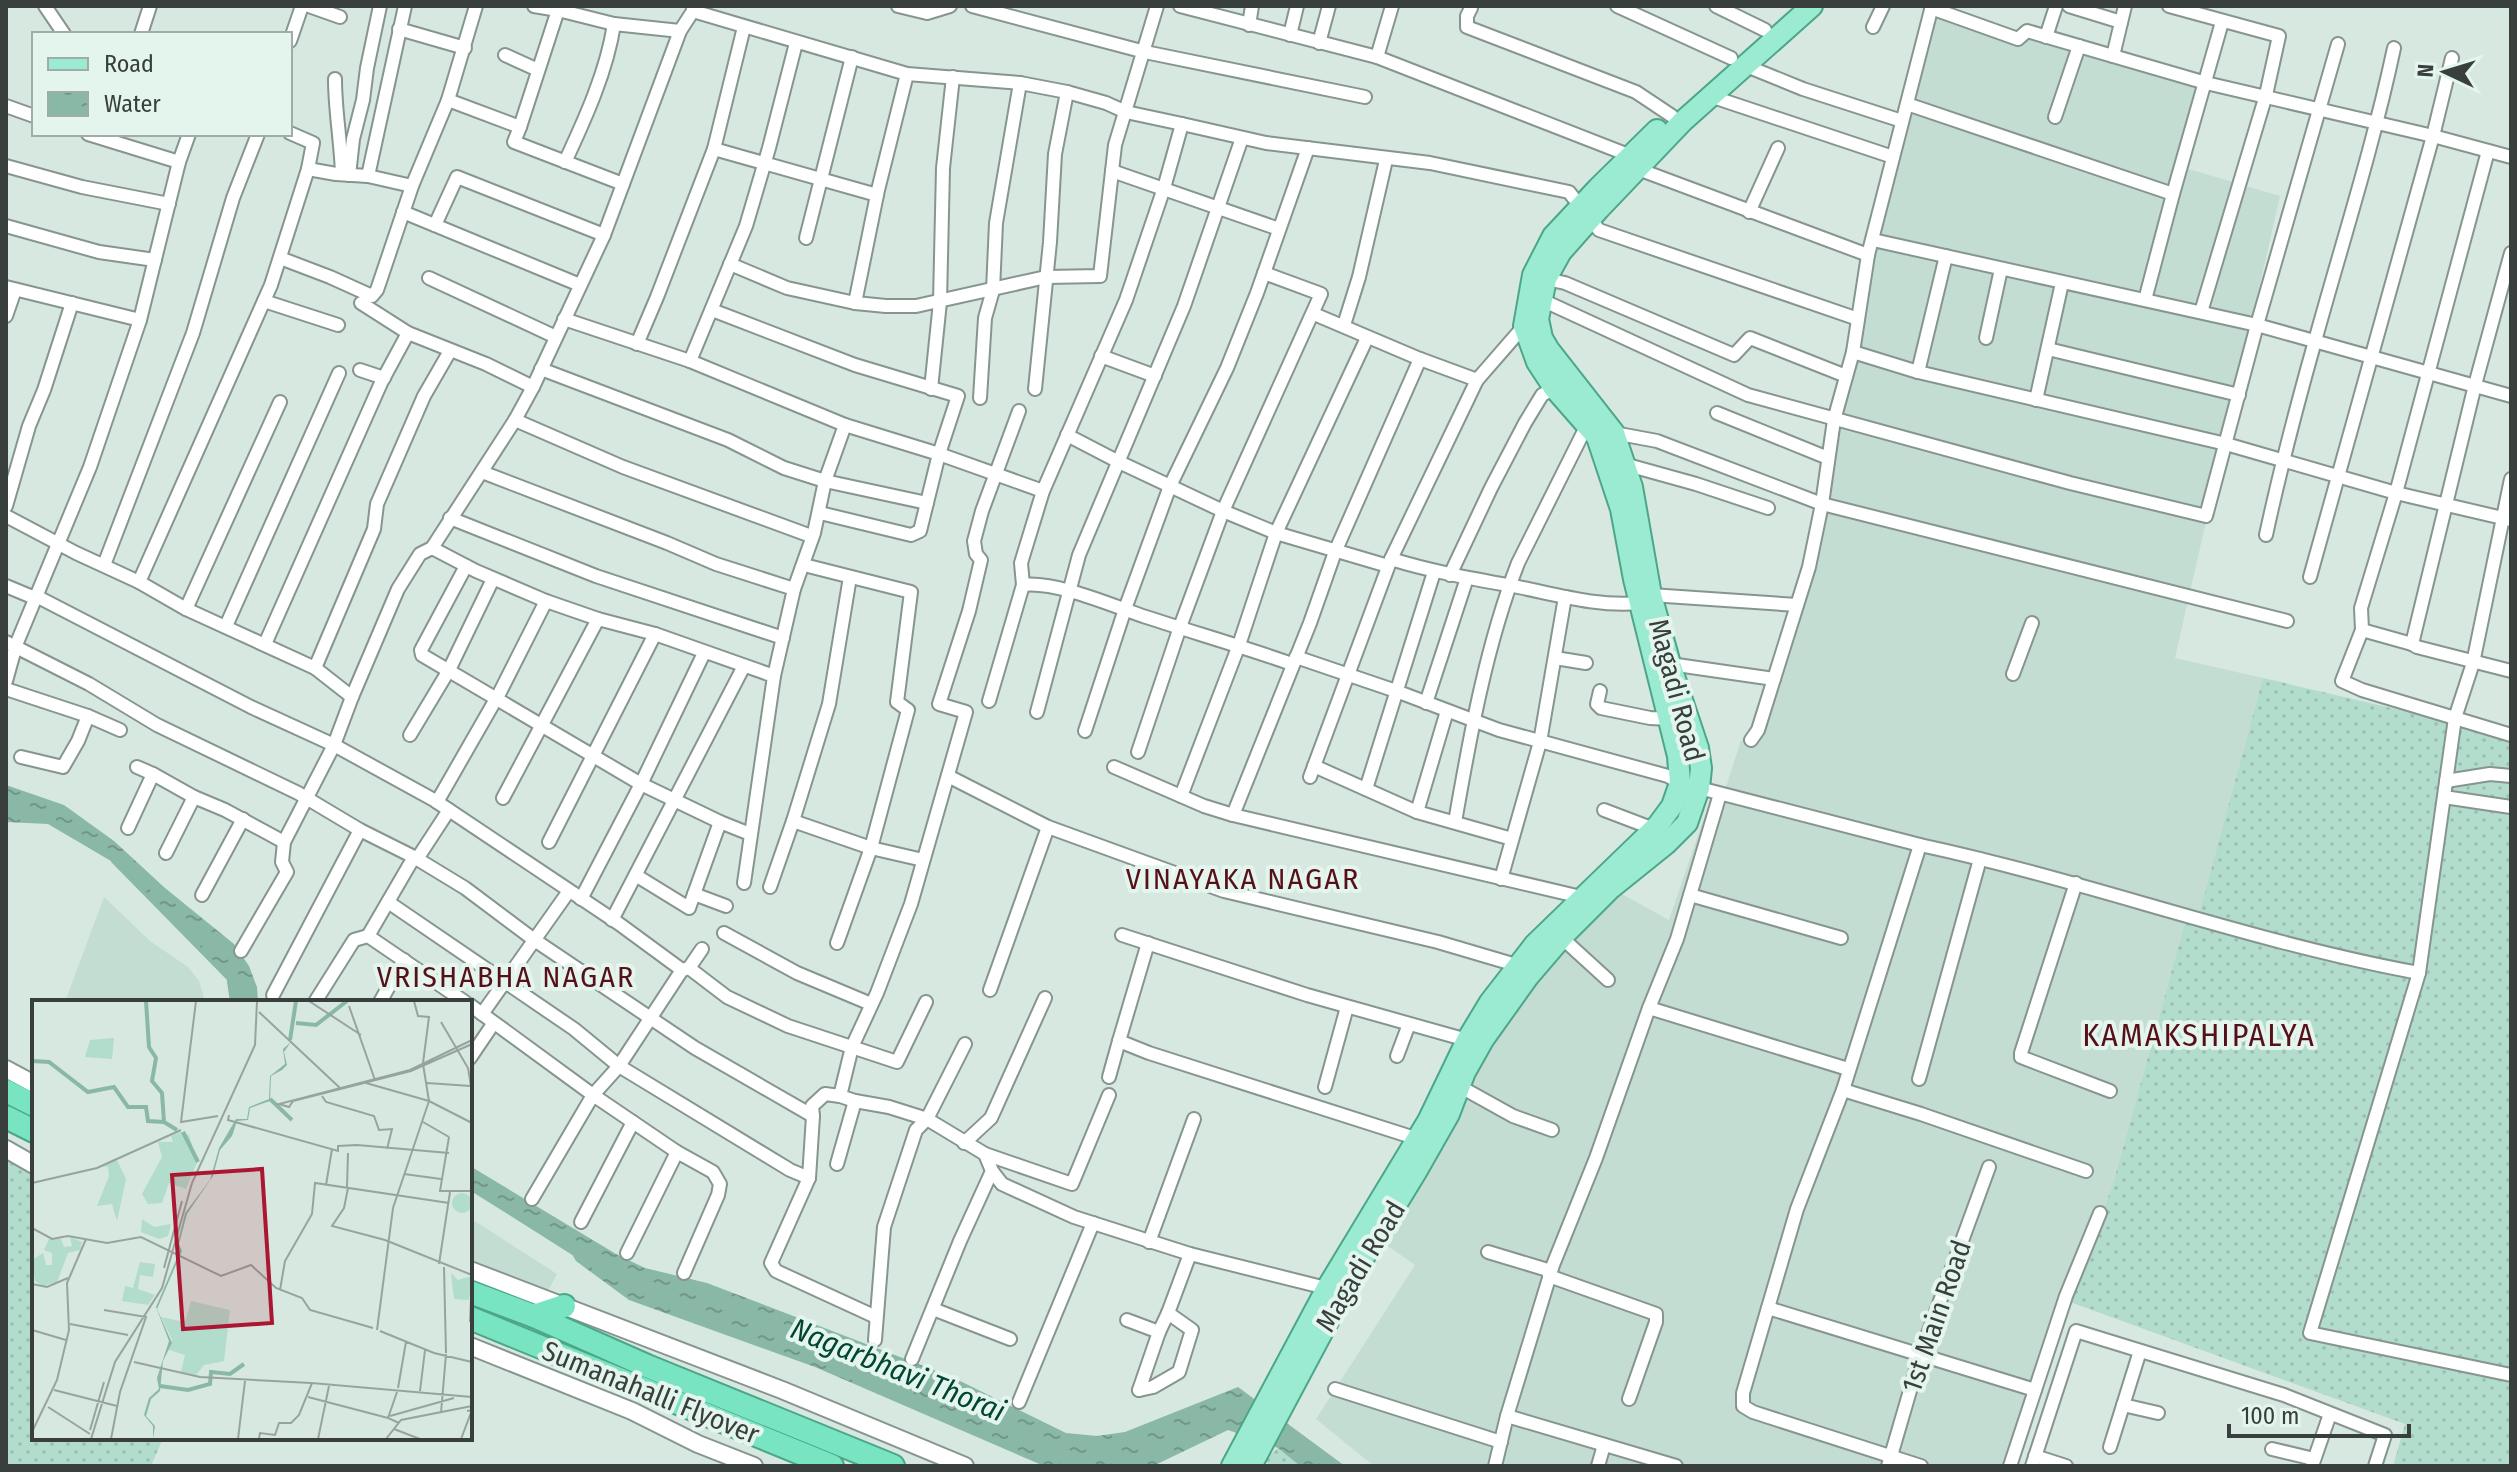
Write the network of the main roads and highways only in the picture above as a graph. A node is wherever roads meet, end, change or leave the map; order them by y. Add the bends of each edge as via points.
1 (1792, 6) edge
2 (1812, 6) edge
3 (1738, 62) junction
4 (1635, 162) junction
5 (1586, 212) junction
6 (1646, 599) junction
7 (1690, 786) junction
8 (6, 1091) edge
9 (32, 1098) edge
10 (6, 1117) edge
11 (32, 1130) edge
12 (1335, 1290) junction
13 (472, 1293) edge
14 (564, 1306) road end
15 (534, 1316) junction
16 (472, 1319) edge
17 (1245, 1456) edge
18 (832, 1466) edge
19 (893, 1466) edge
20 (1217, 1466) edge

1 - 3 main road, Magadi Road
2 - 3 main road, Magadi Road
3 - 4 main road, Magadi Road via 1710,96
3 - 4 main road, Magadi Road via 1672,116
4 - 5 main road, Magadi Road
5 - 6 main road, Magadi Road via 1546,279 1538,319 1542,338 1614,433 1632,487
5 - 6 main road, Magadi Road via 1559,229 1545,249 1533,275 1524,326 1554,388 1597,437
6 - 7 main road, Magadi Road via 1662,692
6 - 7 main road, Magadi Road via 1698,748 1701,768
7 - 12 main road, Magadi Road via 1654,829 1516,965 1467,1040
7 - 12 main road, Magadi Road via 1687,823 1562,938 1501,1015 1465,1072 1423,1160
8 - 9 highway
10 - 11 highway
12 - 17 main road, Magadi Road
13 - 15 highway, Sumanahalli Flyover
14 - 15 highway
15 - 19 highway, Sumanahalli Flyover
16 - 18 highway, Sumanahalli Flyover
17 - 20 main road

